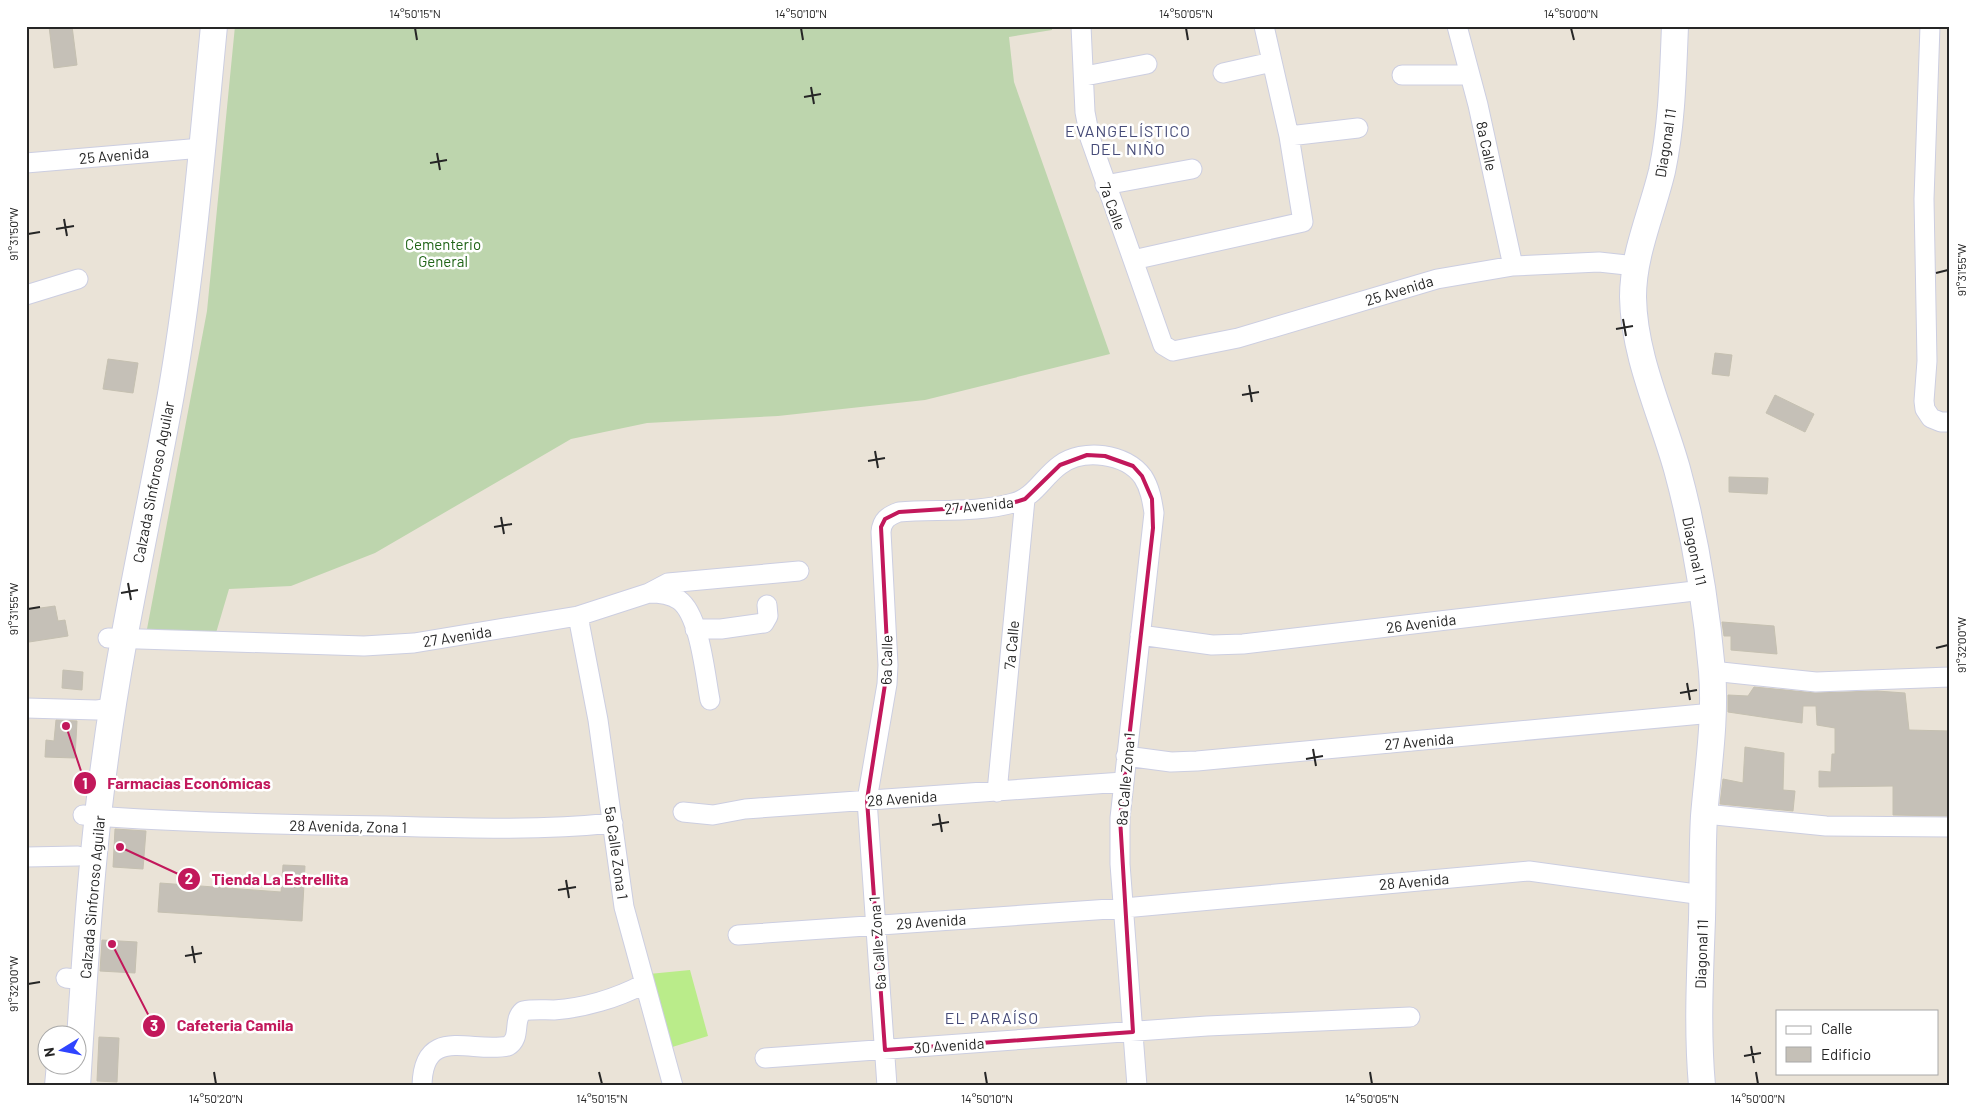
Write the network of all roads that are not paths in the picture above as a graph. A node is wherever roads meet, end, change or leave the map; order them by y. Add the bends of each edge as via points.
1 (197, 26) edge
2 (214, 26) edge
3 (1081, 26) edge
4 (1264, 26) edge
5 (1457, 26) edge
6 (1675, 26) edge
7 (1930, 26) edge
8 (1272, 62) junction
9 (1147, 64) dead end
10 (1223, 73) dead end
11 (1402, 75) dead end
12 (1470, 75) junction
13 (1085, 76) junction
14 (1358, 128) dead end
15 (1289, 136) junction
16 (193, 148) junction
17 (26, 163) edge
18 (1192, 169) dead end
19 (1105, 184) junction
20 (1133, 260) junction
21 (1513, 266) junction
22 (1636, 266) junction
23 (78, 279) dead end
24 (26, 295) edge
25 (1167, 350) joint
26 (1950, 422) edge
27 (1142, 476) joint
28 (1025, 499) junction
29 (885, 519) joint
30 (799, 571) dead end
31 (1703, 590) junction
32 (649, 593) junction
33 (767, 604) dead end
34 (578, 616) junction
35 (696, 629) junction
36 (1140, 635) junction
37 (116, 637) junction
38 (1712, 670) junction
39 (1950, 677) edge
40 (710, 700) dead end
41 (26, 708) edge
42 (105, 709) junction
43 (1713, 713) junction
44 (1126, 756) junction
45 (1123, 782) junction
46 (997, 792) junction
47 (867, 800) junction
48 (683, 812) dead end
49 (1704, 814) junction
50 (91, 815) junction
51 (613, 823) junction
52 (1950, 827) edge
53 (26, 856) edge
54 (78, 856) junction
55 (1703, 895) junction
56 (1124, 908) junction
57 (876, 925) junction
58 (738, 935) dead end
59 (75, 979) junction
60 (644, 984) junction
61 (1410, 1017) dead end
62 (64, 1024) edge
63 (1133, 1032) junction
64 (885, 1050) junction
65 (765, 1058) dead end
66 (422, 1083) edge
67 (77, 1086) edge
68 (673, 1086) edge
69 (887, 1086) edge
70 (1137, 1086) edge
71 (1702, 1086) edge

1 - 16 main road, Calzada Sinforoso Aguilar
2 - 16 main road, Calzada Sinforoso Aguilar
3 - 13 street, 7a Calle
4 - 8 street
5 - 12 street, 8a Calle
6 - 22 main road, Diagonal 11 via 1668,132 1662,170
7 - 26 street via 1924,199 1927,361 1924,401 1931,418
8 - 10 street
8 - 15 street
9 - 13 street
11 - 12 street
12 - 21 street, 8a Calle
13 - 19 street, 7a Calle via 1085,112
14 - 15 street
15 - 20 street via 1303,222
16 - 17 street, 25 Avenida
16 - 37 main road, Calzada Sinforoso Aguilar via 165,337 129,512
18 - 19 street
19 - 20 street, 7a Calle
20 - 25 street, 7a Calle
21 - 22 street, 25 Avenida via 1599,262
21 - 25 street, 25 Avenida via 1425,282 1238,338
22 - 31 main road, Diagonal 11 via 1635,329 1642,362 1678,472
23 - 24 street
27 - 28 street, 27 Avenida via 1133,466 1120,460 1105,456 1080,457 1060,465
27 - 36 street, 8a Calle Zona 1 via 1150,492 1154,513
28 - 29 street, 27 Avenida via 990,507 899,512
28 - 46 street, 7a Calle
29 - 47 street, 6a Calle via 881,532 888,639 887,684
30 - 32 street, 27 Avenida via 668,583
31 - 36 street, 26 Avenida via 1243,644 1204,644
31 - 38 main road, Diagonal 11
32 - 34 street, 27 Avenida
32 - 35 street via 669,595 679,600 687,607
33 - 35 street via 768,616 764,623
34 - 37 street, 27 Avenida via 381,646
34 - 51 street, 5a Calle Zona 1
35 - 40 street
36 - 44 street, 8a Calle Zona 1
37 - 42 main road, Calzada Sinforoso Aguilar
38 - 39 street via 1816,682
38 - 43 main road, Diagonal 11
41 - 42 street
42 - 50 main road, Calzada Sinforoso Aguilar
43 - 44 street, 27 Avenida via 1197,761 1171,762
43 - 49 main road, Diagonal 11
44 - 45 street, 8a Calle Zona 1
45 - 46 street, 28 Avenida
45 - 56 street, 8a Calle Zona 1 via 1120,864
46 - 47 street, 28 Avenida
47 - 48 street, 28 Avenida via 745,809 713,815
47 - 57 street, 6a Calle Zona 1
49 - 52 street via 1826,826
49 - 55 main road, Diagonal 11
50 - 51 street, 28 Avenida, Zona 1 via 409,827 568,827
50 - 54 main road, Calzada Sinforoso Aguilar
50 - 59 main road, Calzada Sinforoso Aguilar
51 - 60 street, 5a Calle Zona 1 via 624,907
53 - 54 street
54 - 59 main road, Calzada Sinforoso Aguilar
55 - 56 street, 28 Avenida via 1529,871
55 - 71 main road, Diagonal 11 via 1699,1014
56 - 57 street, 29 Avenida
56 - 63 street, 8a Calle Zona 1
57 - 58 street, 29 Avenida
57 - 64 street, 6a Calle Zona 1
59 - 62 main road, Calzada Sinforoso Aguilar
59 - 67 main road, Calzada Sinforoso Aguilar
60 - 66 street via 588,1004 522,1011 518,1015 512,1044 441,1048 427,1058
60 - 68 street, 5a Calle Zona 1
61 - 63 street, 30 Avenida
63 - 64 street, 30 Avenida
63 - 70 street, 8a Calle Zona 1
64 - 65 street, 30 Avenida
64 - 69 street, 6a Calle Zona 1

